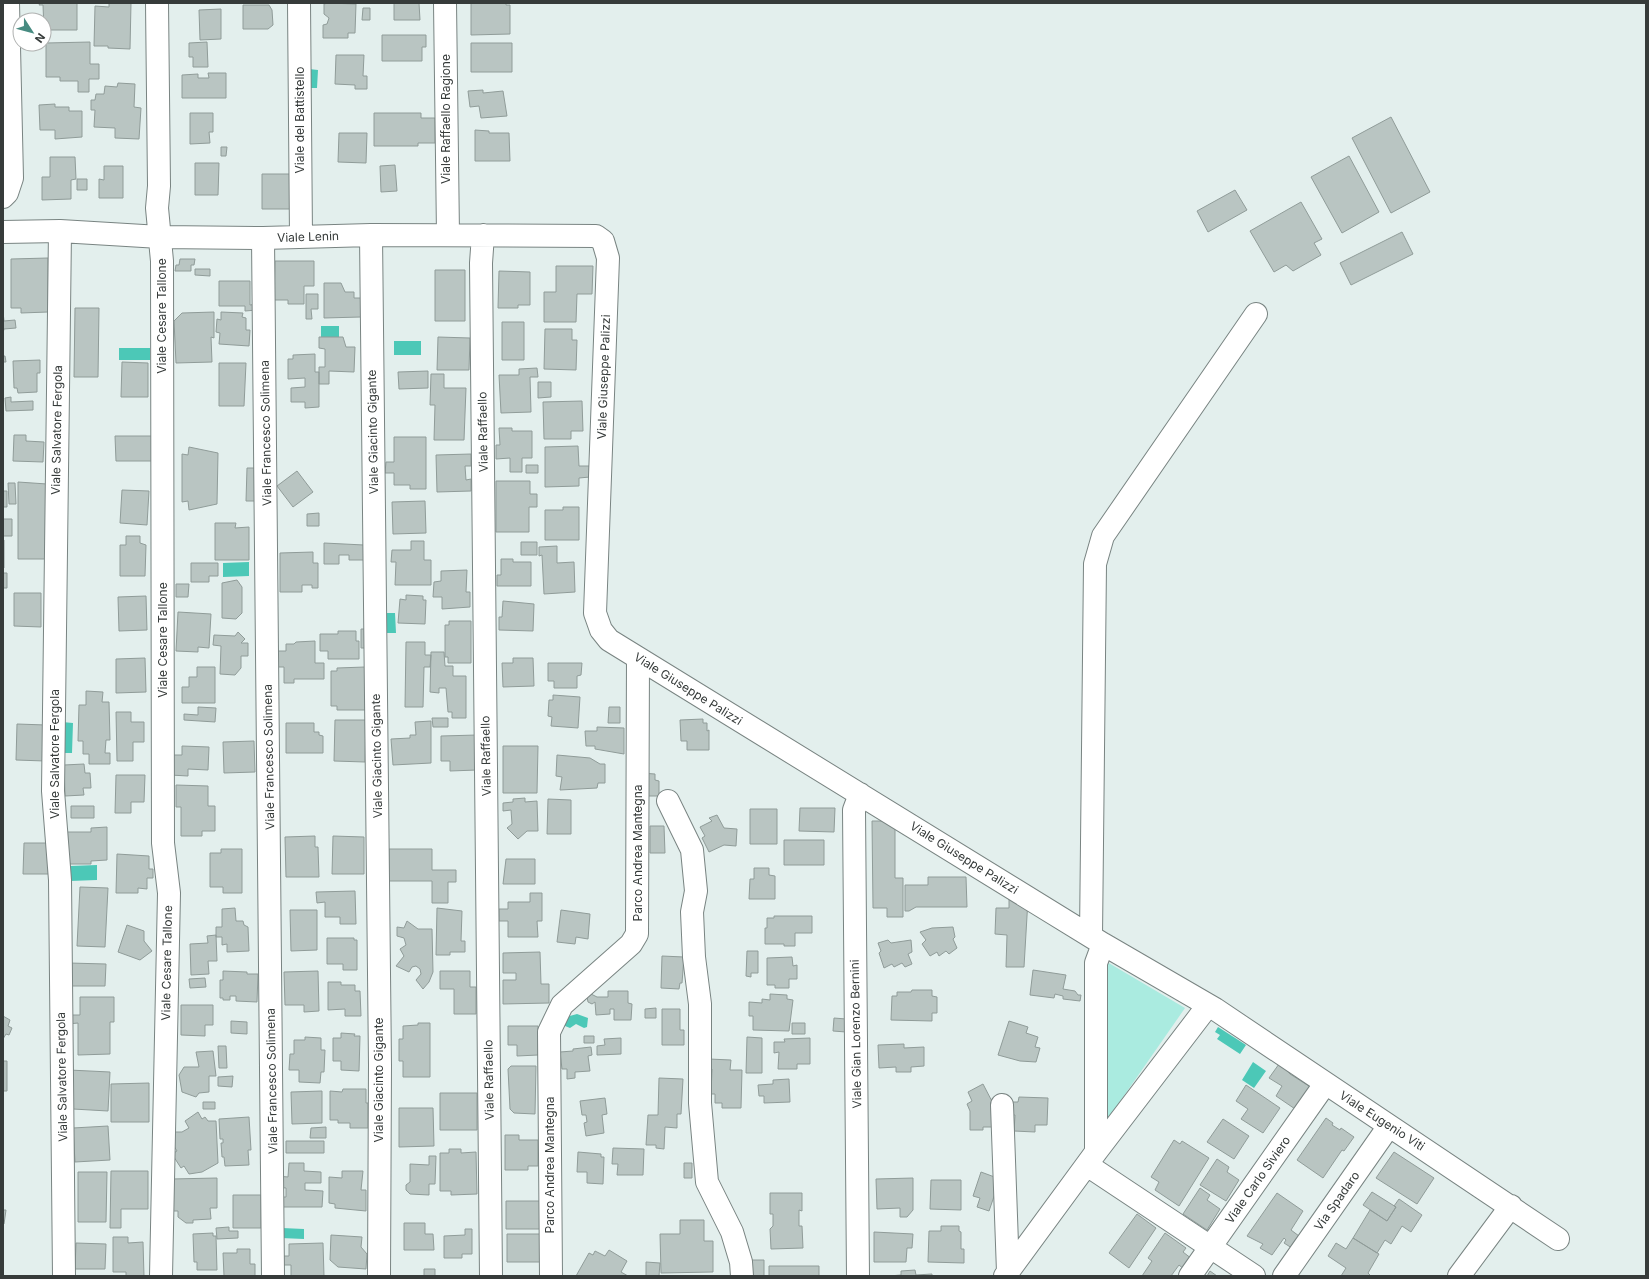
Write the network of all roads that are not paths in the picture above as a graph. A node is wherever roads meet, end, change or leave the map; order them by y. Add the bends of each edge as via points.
1 (8, 3) edge
2 (158, 3) edge
3 (299, 3) edge
4 (445, 3) edge
5 (3, 197) edge
6 (60, 231) junction
7 (3, 232) edge
8 (371, 235) junction
9 (448, 235) junction
10 (482, 235) junction
11 (160, 237) junction
12 (263, 238) junction
13 (301, 238) junction
14 (607, 250) joint
15 (1256, 314) dead end
16 (638, 658) junction
17 (860, 794) junction
18 (668, 801) dead end
19 (1097, 940) junction
20 (1206, 1004) junction
21 (1325, 1084) junction
22 (1002, 1105) dead end
23 (1389, 1126) junction
24 (1092, 1158) junction
25 (1511, 1206) junction
26 (1558, 1239) dead end
27 (1211, 1247) junction
28 (1006, 1274) edge
29 (64, 1276) edge
30 (161, 1276) edge
31 (273, 1276) edge
32 (379, 1276) edge
33 (491, 1276) edge
34 (551, 1276) edge
35 (742, 1276) edge
36 (858, 1276) edge
37 (1190, 1276) edge
38 (1254, 1276) edge
39 (1284, 1276) edge
40 (1459, 1276) edge

1 - 5 street via 12,178
2 - 11 street, Viale Cesare Tallone via 157,208
3 - 13 street, Viale del Battistello
4 - 9 street, Viale Raffaello Ragione
6 - 7 street, Viale Lenin
6 - 11 street, Viale Lenin
6 - 29 street, Viale Salvatore Fergola via 53,791 60,880
8 - 9 street, Viale Lenin
8 - 13 street, Viale Lenin
8 - 32 street, Viale Giacinto Gigante via 380,1065
9 - 10 street, Viale Lenin
10 - 14 street, Viale Lenin via 596,236 603,241
10 - 33 street, Viale Raffaello
11 - 12 street, Viale Lenin
11 - 30 street, Viale Cesare Tallone via 163,842 168,893
12 - 13 street, Viale Lenin
12 - 31 street, Viale Francesco Solimena
14 - 16 street, Viale Giuseppe Palizzi via 595,613 601,630 609,640
15 - 19 street via 1103,536 1095,564
16 - 17 street, Viale Giuseppe Palizzi
16 - 34 street, Parco Andrea Mantegna via 637,934 631,944 562,1005 549,1032
17 - 19 street, Viale Giuseppe Palizzi
17 - 36 street, Viale Gian Lorenzo Bernini via 854,810
18 - 35 street via 692,850 696,891 692,912 694,957 700,1004 700,1103 707,1182 732,1232 741,1262
19 - 20 street, Viale Giuseppe Palizzi
19 - 24 street
20 - 21 street, Viale Eugenio Viti
20 - 24 street via 1203,1012
21 - 23 street, Viale Eugenio Viti
21 - 27 street, Viale Carlo Siviero
22 - 28 street
23 - 25 street, Viale Eugenio Viti
23 - 39 street, Via Spadaro
24 - 27 street
24 - 28 street
25 - 26 street, Viale Eugenio Viti
25 - 40 street
27 - 37 street, Viale Carlo Siviero
27 - 38 street

